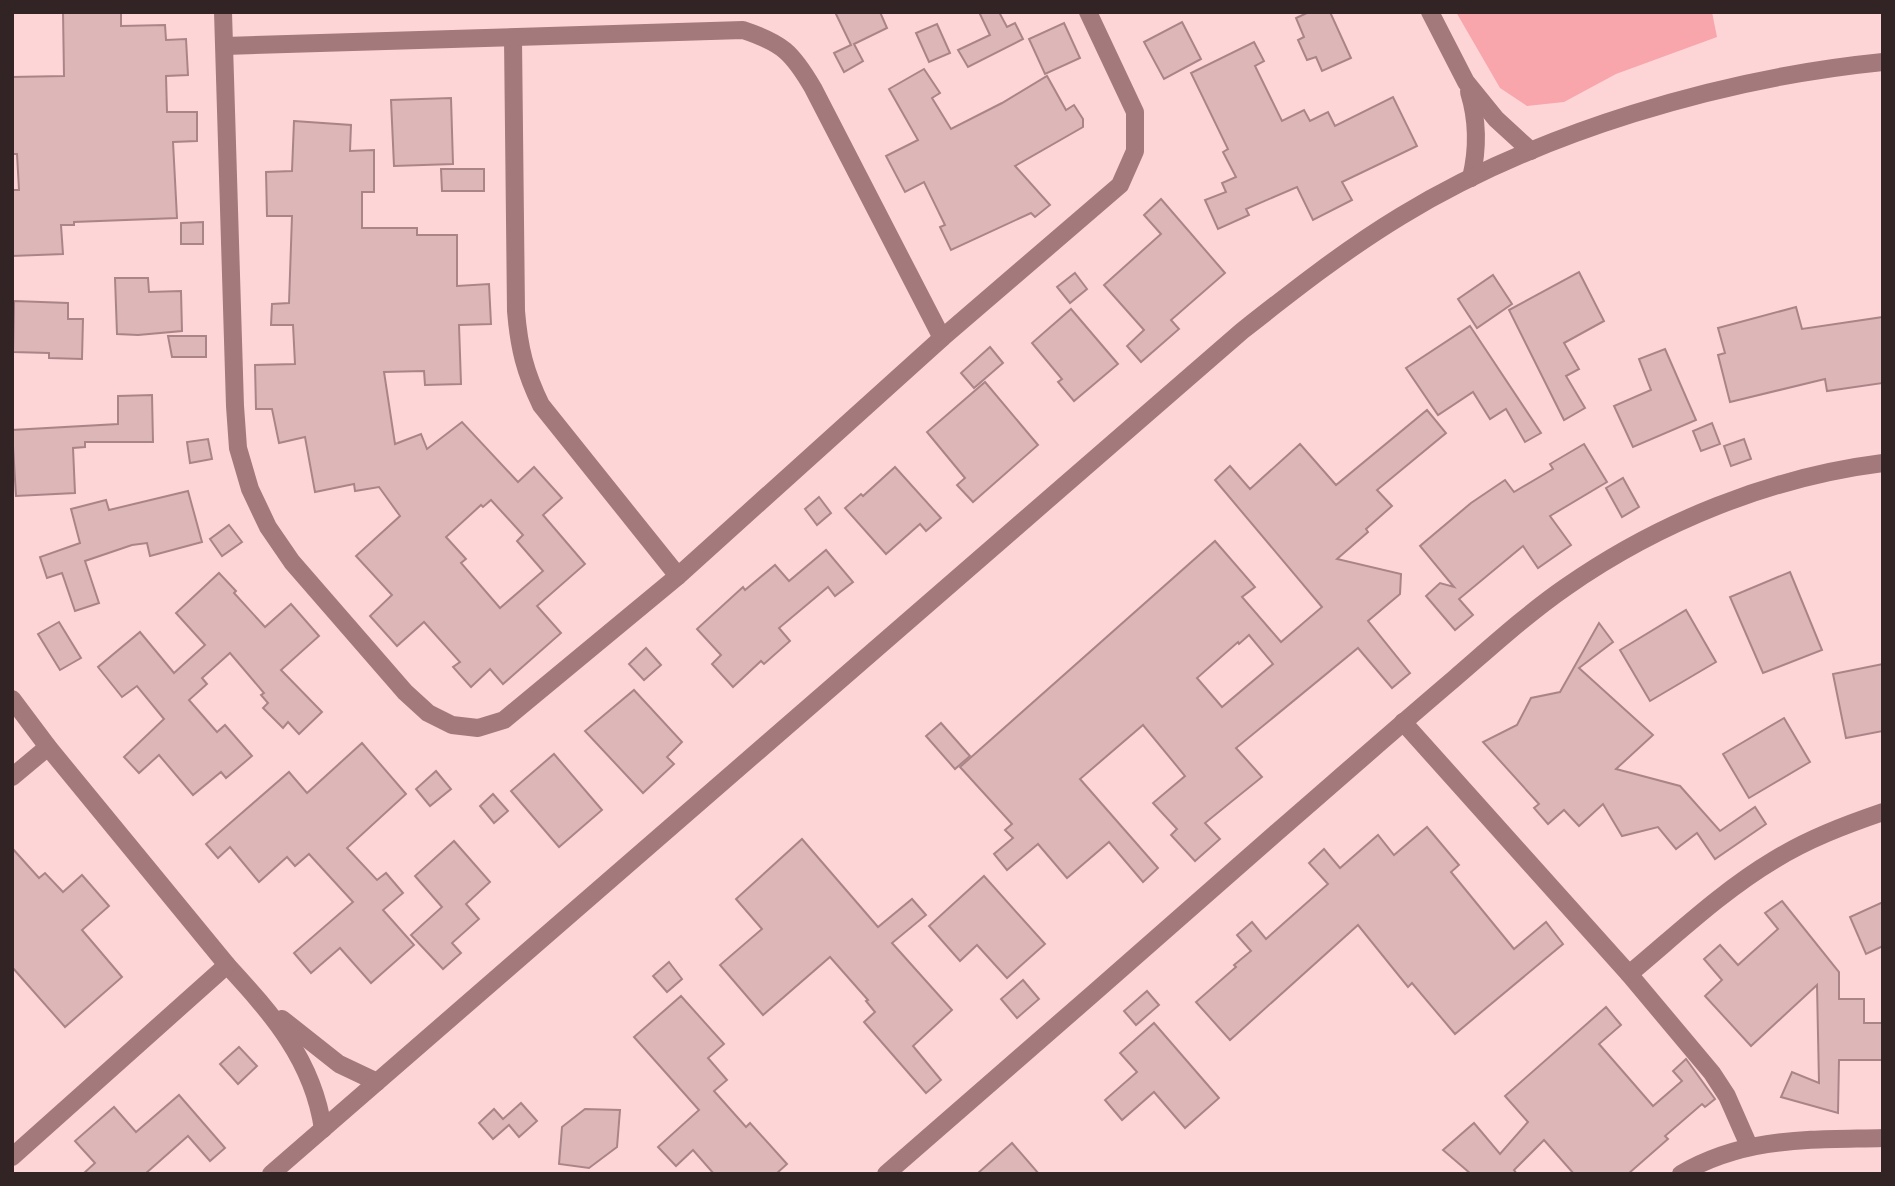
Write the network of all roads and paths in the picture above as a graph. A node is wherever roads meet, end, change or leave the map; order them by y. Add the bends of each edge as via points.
1 (223, 12) edge
2 (1087, 12) edge
3 (1430, 12) edge
4 (513, 39) junction
5 (225, 46) junction
6 (1883, 62) edge
7 (1466, 82) junction
8 (1531, 151) junction
9 (1471, 178) junction
10 (942, 338) junction
11 (1883, 463) edge
12 (678, 576) junction
13 (12, 699) edge
14 (1403, 722) junction
15 (48, 747) junction
16 (12, 777) edge
17 (1883, 812) edge
18 (227, 965) junction
19 (1629, 974) junction
20 (253, 994) junction
21 (377, 1082) junction
22 (323, 1129) junction
23 (1883, 1138) edge
24 (1749, 1146) junction
25 (12, 1157) edge
26 (891, 1172) edge
27 (271, 1174) edge
28 (1681, 1174) edge

1 - 5 street
2 - 10 street via 1135,113 1135,151 1120,185
3 - 7 street
4 - 5 street
4 - 10 street via 743,30 773,40 797,60 813,88
4 - 12 street via 516,311 526,376 541,405
5 - 12 street via 238,448 250,489 292,562 428,713 452,725 478,728 504,720
6 - 8 street via 1772,79 1675,101
7 - 8 street via 1496,119
7 - 9 street via 1476,120
8 - 9 street
9 - 21 street via 1402,215 1320,269 1242,331
10 - 12 street
11 - 14 street via 1778,484 1704,511 1633,545 1567,587
13 - 15 street
14 - 19 street
14 - 26 street
15 - 16 street
15 - 18 street
17 - 19 street via 1828,831 1773,860
18 - 20 street
18 - 25 street
19 - 24 street via 1712,1073
20 - 21 street via 321,1052
20 - 22 street via 305,1066
21 - 22 street
22 - 27 street
23 - 24 street
24 - 28 street via 1704,1160

